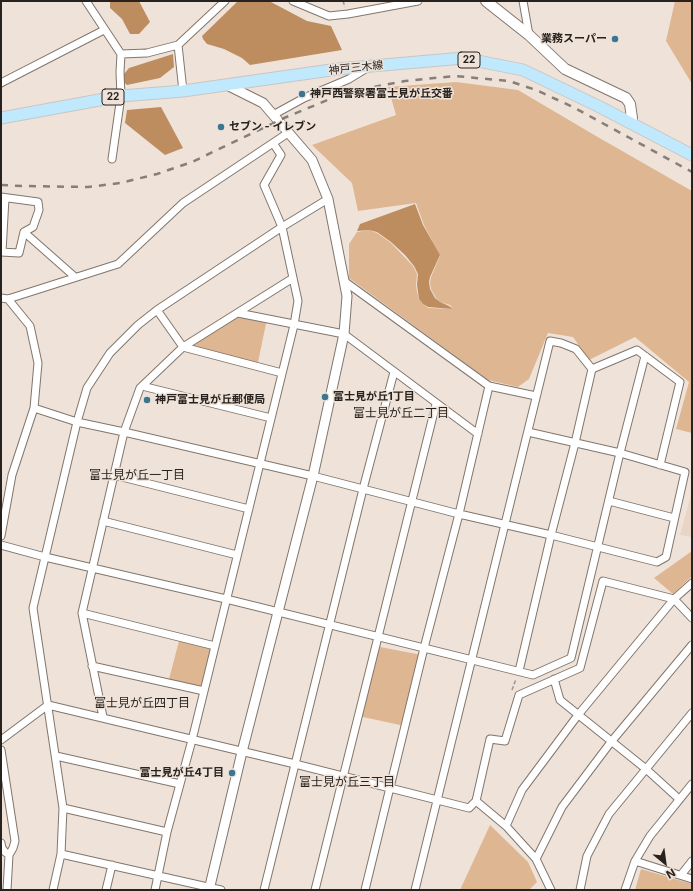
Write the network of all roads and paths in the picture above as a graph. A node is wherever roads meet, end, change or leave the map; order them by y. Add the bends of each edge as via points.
1 (86, 1) edge
2 (225, 1) edge
3 (293, 1) edge
4 (415, 1) edge
5 (486, 1) edge
6 (523, 1) edge
7 (104, 30) junction
8 (529, 35) junction
9 (178, 45) junction
10 (121, 54) junction
11 (370, 66) junction
12 (1, 83) edge
13 (227, 85) junction
14 (183, 91) junction
15 (121, 96) junction
16 (273, 115) junction
17 (1, 118) edge
18 (632, 121) junction
19 (288, 133) junction
20 (273, 143) junction
21 (692, 155) edge
22 (112, 159) dead end
23 (3, 197) edge
24 (328, 199) junction
25 (282, 227) junction
26 (24, 232) junction
27 (1, 252) edge
28 (75, 277) junction
29 (293, 278) junction
30 (344, 281) junction
31 (4, 299) edge
32 (157, 310) junction
33 (238, 313) junction
34 (294, 325) junction
35 (344, 334) junction
36 (183, 348) junction
37 (645, 356) junction
38 (592, 369) junction
39 (394, 372) junction
40 (282, 373) junction
41 (142, 386) junction
42 (489, 386) junction
43 (536, 396) junction
44 (436, 404) junction
45 (34, 408) junction
46 (271, 418) junction
47 (77, 422) junction
48 (124, 432) junction
49 (528, 432) junction
50 (478, 434) junction
51 (575, 443) junction
52 (620, 453) junction
53 (260, 464) junction
54 (660, 465) junction
55 (114, 476) junction
56 (312, 476) junction
57 (363, 489) junction
58 (609, 501) junction
59 (412, 502) junction
60 (249, 509) junction
61 (459, 514) junction
62 (674, 518) junction
63 (103, 521) junction
64 (505, 525) junction
65 (551, 535) junction
66 (1, 536) edge
67 (1, 545) edge
68 (598, 547) junction
69 (237, 555) junction
70 (45, 557) junction
71 (91, 568) junction
72 (692, 583) edge
73 (226, 599) junction
74 (674, 599) junction
75 (82, 613) junction
76 (277, 613) junction
77 (692, 618) edge
78 (329, 625) junction
79 (377, 636) junction
80 (692, 645) edge
81 (215, 646) junction
82 (424, 648) junction
83 (471, 660) junction
84 (92, 666) junction
85 (519, 671) junction
86 (554, 679) junction
87 (204, 691) junction
88 (519, 694) junction
89 (48, 705) junction
90 (692, 713) edge
91 (578, 715) junction
92 (103, 717) junction
93 (1, 740) edge
94 (192, 740) junction
95 (611, 742) junction
96 (1, 750) edge
97 (242, 752) junction
98 (56, 756) junction
99 (295, 764) junction
100 (646, 769) junction
101 (343, 776) junction
102 (180, 784) junction
103 (692, 784) edge
104 (390, 788) junction
105 (680, 799) junction
106 (438, 800) junction
107 (476, 801) junction
108 (63, 808) junction
109 (506, 826) junction
110 (168, 832) junction
111 (1, 843) edge
112 (61, 854) junction
113 (9, 855) junction
114 (536, 860) junction
115 (692, 860) edge
116 (635, 861) junction
117 (112, 865) junction
118 (681, 875) junction
119 (159, 876) junction
120 (692, 879) edge
121 (209, 889) edge
122 (7, 890) edge
123 (53, 890) edge
124 (106, 890) edge
125 (155, 890) edge
126 (221, 890) edge
127 (264, 890) edge
128 (315, 890) edge
129 (366, 890) edge
130 (415, 890) edge
131 (551, 890) edge
132 (580, 890) edge
133 (625, 890) edge

1 - 7 street
2 - 9 street
3 - 4 street via 329,16
5 - 8 main road
6 - 8 street
7 - 10 street
7 - 12 street
8 - 18 main road via 565,69 626,98 630,104
9 - 10 street via 147,53
9 - 14 street
10 - 15 street
11 - 13 main road, 神戸三木線 / 22
11 - 16 street via 349,79 304,98
11 - 18 main road, 神戸三木線 / 22 via 463,58 523,70
13 - 14 main road, 神戸三木線 / 22
13 - 16 street via 263,104
14 - 15 main road, 神戸三木線 / 22
15 - 17 main road, 神戸三木線 / 22
15 - 22 street
16 - 19 street
18 - 21 main road, 神戸三木線 / 22
19 - 20 street
19 - 24 street via 312,160
20 - 25 street via 281,154 264,185
20 - 28 street via 183,203 118,264
23 - 26 street via 38,202 39,210 33,227
23 - 27 street
24 - 25 street
24 - 30 street
25 - 29 street
25 - 32 street
26 - 27 street via 19,253
26 - 28 street
28 - 31 street
29 - 33 street
29 - 34 street via 298,301
30 - 35 street via 347,296
30 - 42 street
31 - 45 street via 30,326 38,363
32 - 36 street
32 - 47 street via 110,353 88,388
33 - 34 street
33 - 36 street
34 - 35 street
34 - 40 street
35 - 39 street
35 - 56 street
36 - 40 street
36 - 41 street
37 - 38 street via 637,350
37 - 52 street
37 - 54 street via 680,382
38 - 43 street via 576,349 550,341
38 - 51 street
39 - 44 street
39 - 57 street
40 - 46 street
41 - 46 street
41 - 48 street
42 - 43 street
42 - 50 street
43 - 49 street
44 - 50 street
44 - 59 street
45 - 47 street
45 - 66 street via 12,475
46 - 53 street
47 - 48 street
47 - 70 street
48 - 53 street
48 - 55 street
49 - 51 street
49 - 64 street
50 - 61 street
51 - 52 street
51 - 65 street
52 - 54 street
52 - 58 street
53 - 56 street
53 - 60 street
54 - 62 street via 685,472
55 - 60 street
55 - 63 street
56 - 57 street
56 - 76 street
57 - 59 street
57 - 78 street
58 - 62 street
58 - 68 street
59 - 61 street
59 - 79 street
60 - 69 street
61 - 64 street
61 - 82 street
62 - 68 street via 666,556 657,562
63 - 69 street
63 - 71 street
64 - 65 street
64 - 83 street
65 - 68 street
65 - 85 street
67 - 70 street
68 - 85 street via 571,658 533,675
69 - 73 street
70 - 71 street
70 - 89 street via 33,608
71 - 73 street
71 - 75 street
72 - 74 street
73 - 76 street
73 - 81 street
74 - 77 street
74 - 86 street via 603,581 580,668
74 - 91 street
75 - 81 street
75 - 84 street
76 - 78 street
76 - 97 street
78 - 79 street
78 - 99 street
79 - 82 street
79 - 101 street
80 - 95 street
81 - 87 street
82 - 83 street
82 - 104 street
83 - 85 street
83 - 106 street
84 - 87 street
84 - 92 street
85 - 88 path via 512,692
86 - 88 street
86 - 91 street via 560,700
87 - 94 street
88 - 107 street via 505,741 490,739
89 - 92 street
89 - 93 street
89 - 98 street
90 - 100 street
91 - 95 street
91 - 109 street via 522,790
92 - 94 street
94 - 97 street
94 - 102 street
95 - 100 street
95 - 114 street via 562,807
96 - 113 street via 15,841
97 - 99 street
97 - 121 street
98 - 102 street
98 - 108 street
99 - 101 street
99 - 127 street
100 - 105 street
100 - 132 street via 609,814 587,856
101 - 104 street
101 - 128 street
102 - 110 street
103 - 105 street
104 - 106 street
104 - 129 street
105 - 116 street via 650,836
106 - 107 street via 469,808
106 - 130 street
107 - 109 street
108 - 110 street
108 - 112 street
109 - 114 street
110 - 119 street
111 - 113 street
112 - 117 street
112 - 123 street
113 - 122 street
114 - 131 street
115 - 118 street
116 - 118 street
116 - 133 street
117 - 119 street
117 - 124 street
118 - 120 street
119 - 121 street
119 - 125 street
121 - 126 street

